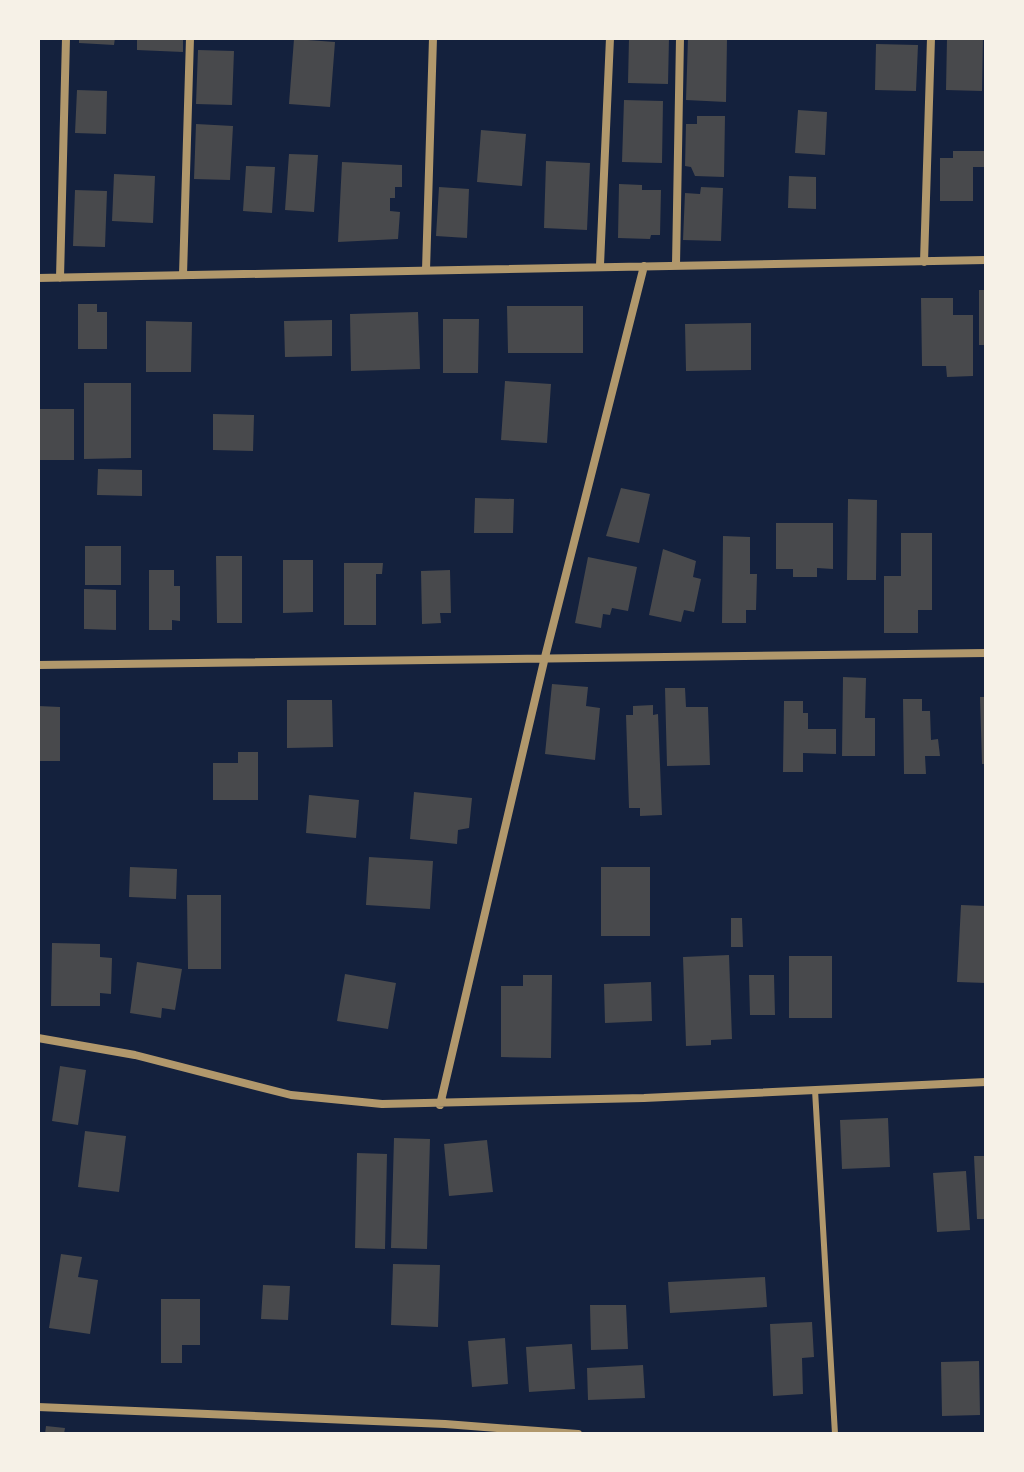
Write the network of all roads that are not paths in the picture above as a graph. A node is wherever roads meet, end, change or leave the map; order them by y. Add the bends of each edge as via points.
1 (66, 38) edge
2 (190, 38) edge
3 (433, 38) edge
4 (610, 38) edge
5 (680, 38) edge
6 (931, 38) edge
7 (986, 260) edge
8 (924, 262) junction
9 (600, 265) junction
10 (676, 265) junction
11 (644, 266) junction
12 (426, 270) junction
13 (183, 275) junction
14 (38, 278) edge
15 (60, 278) junction
16 (986, 653) edge
17 (545, 657) junction
18 (38, 665) edge
19 (38, 1038) edge
20 (986, 1082) edge
21 (815, 1090) junction
22 (440, 1105) junction
23 (38, 1407) edge
24 (445, 1424) junction
25 (446, 1434) edge
26 (578, 1434) edge
27 (835, 1434) edge

1 - 15 street
2 - 13 street
3 - 12 street
4 - 9 street
5 - 10 street
6 - 8 street
7 - 8 street
8 - 10 street
9 - 11 street
9 - 12 street
10 - 11 street
11 - 17 street
12 - 13 street
13 - 15 street
14 - 15 street
16 - 17 street
17 - 18 street
17 - 22 street
19 - 22 street via 135,1055 291,1095
20 - 21 street
21 - 22 street
21 - 27 lane
23 - 24 street
24 - 25 street
24 - 26 street

